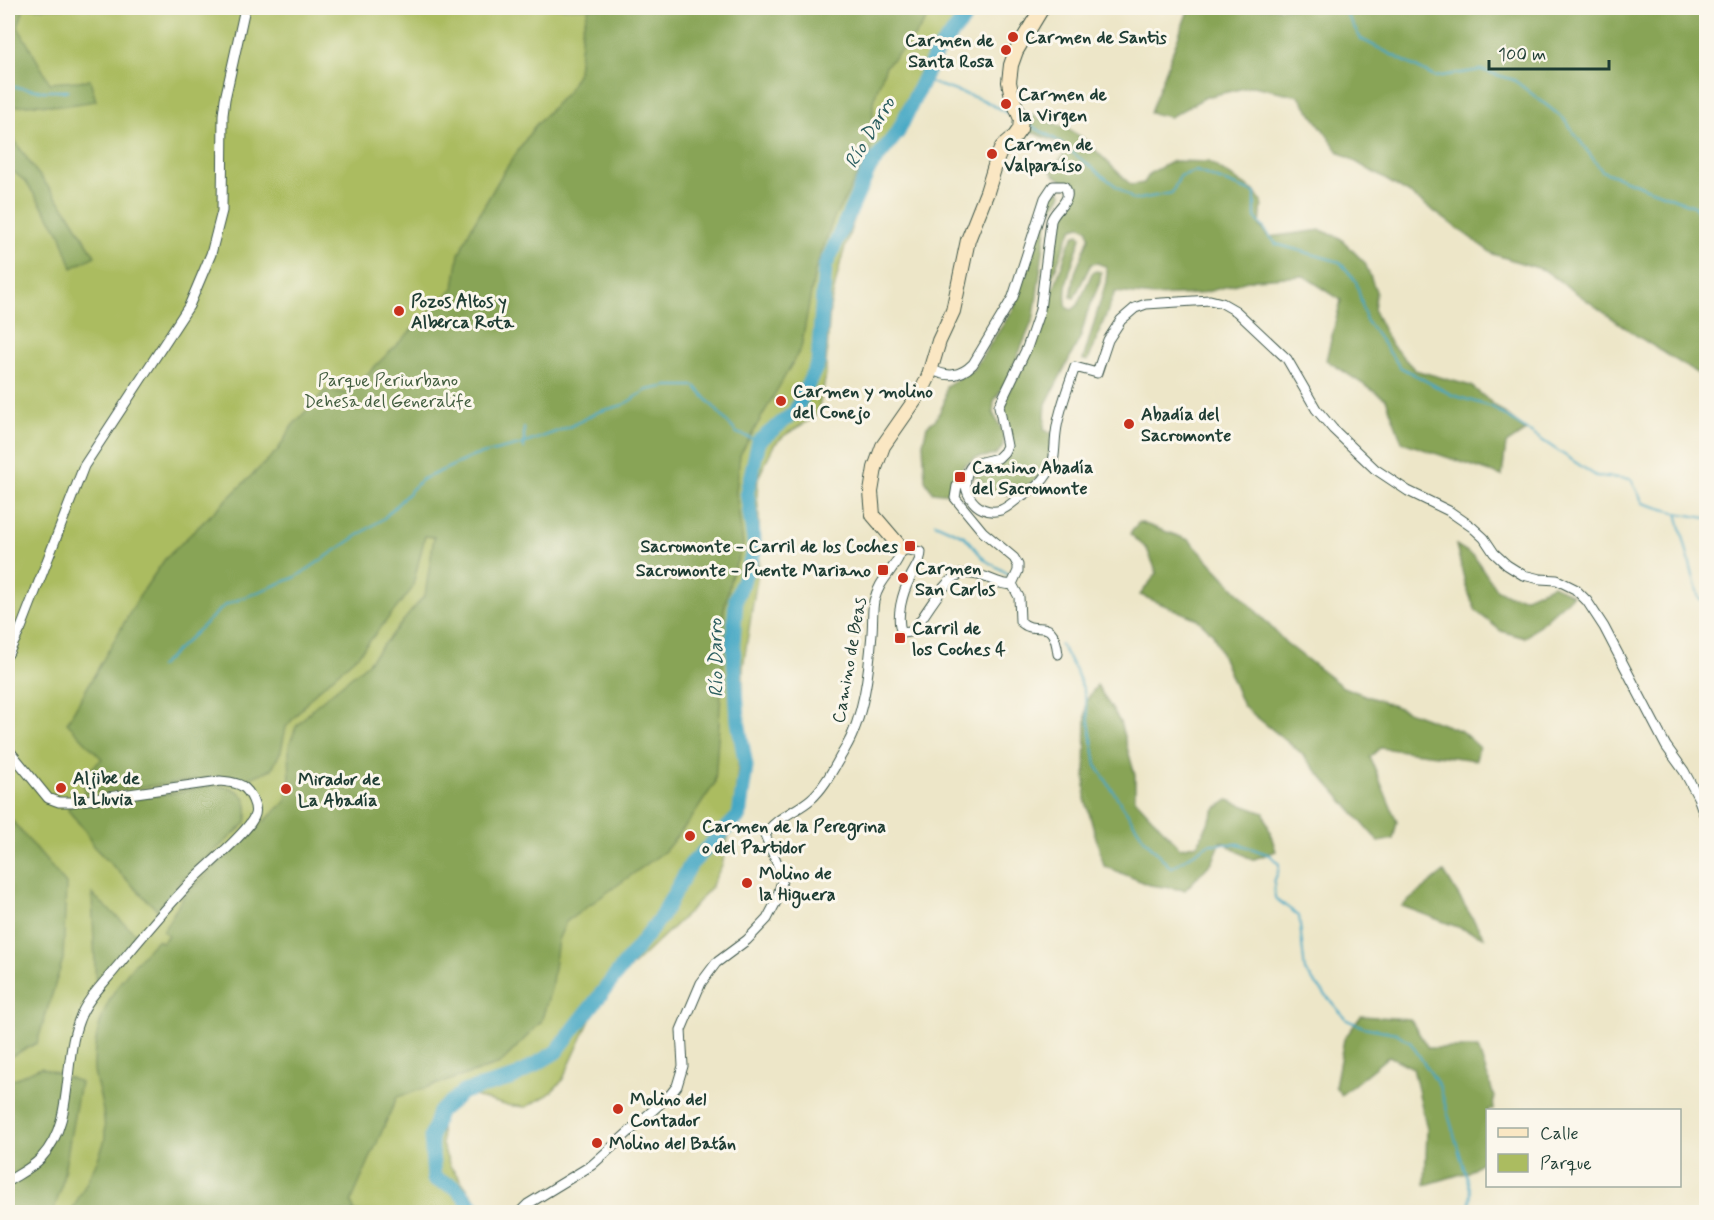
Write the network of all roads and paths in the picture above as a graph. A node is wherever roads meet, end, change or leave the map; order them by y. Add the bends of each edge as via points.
1 (245, 8) edge
2 (1042, 8) edge
3 (931, 369) junction
4 (964, 480) junction
5 (902, 549) junction
6 (1012, 584) junction
7 (8, 654) edge
8 (1058, 654) dead end
9 (8, 749) edge
10 (1707, 820) edge
11 (8, 1181) edge
12 (520, 1212) edge

1 - 7 street via 223,115 219,230 199,286 84,466
2 - 3 street via 1011,65 1009,82 1021,124 1002,147 968,240 953,311
3 - 4 street via 953,375 973,364 1013,297 1045,198 1053,186 1064,186 1068,192 1066,201 1051,221 1040,310 999,406 1007,446 998,458 973,464
3 - 5 street via 922,390 883,446 871,492 873,515
4 - 6 street via 957,486 955,498 983,532 1018,564
4 - 10 street via 974,502 990,510 1004,509 1043,480 1051,468 1056,433 1075,367 1097,373 1108,340 1121,320 1146,304 1210,300 1222,303 1236,311 1287,359 1316,409 1375,469 1472,527 1494,553 1523,575 1557,580 1587,601 1666,746 1698,796
5 - 6 street via 921,552 901,603 902,633 915,627 952,577 972,574
5 - 12 street, Camino de Beas via 879,586 874,604 857,724 820,790 779,819 765,836 783,877 776,902 758,929 717,963 701,983 681,1030 683,1066 677,1086 592,1165
6 - 8 street via 1019,597 1020,621 1026,626 1049,629 1057,641
9 - 11 street via 48,798 59,801 220,781 247,790 256,813 173,900 94,994 79,1020 56,1138 42,1158

